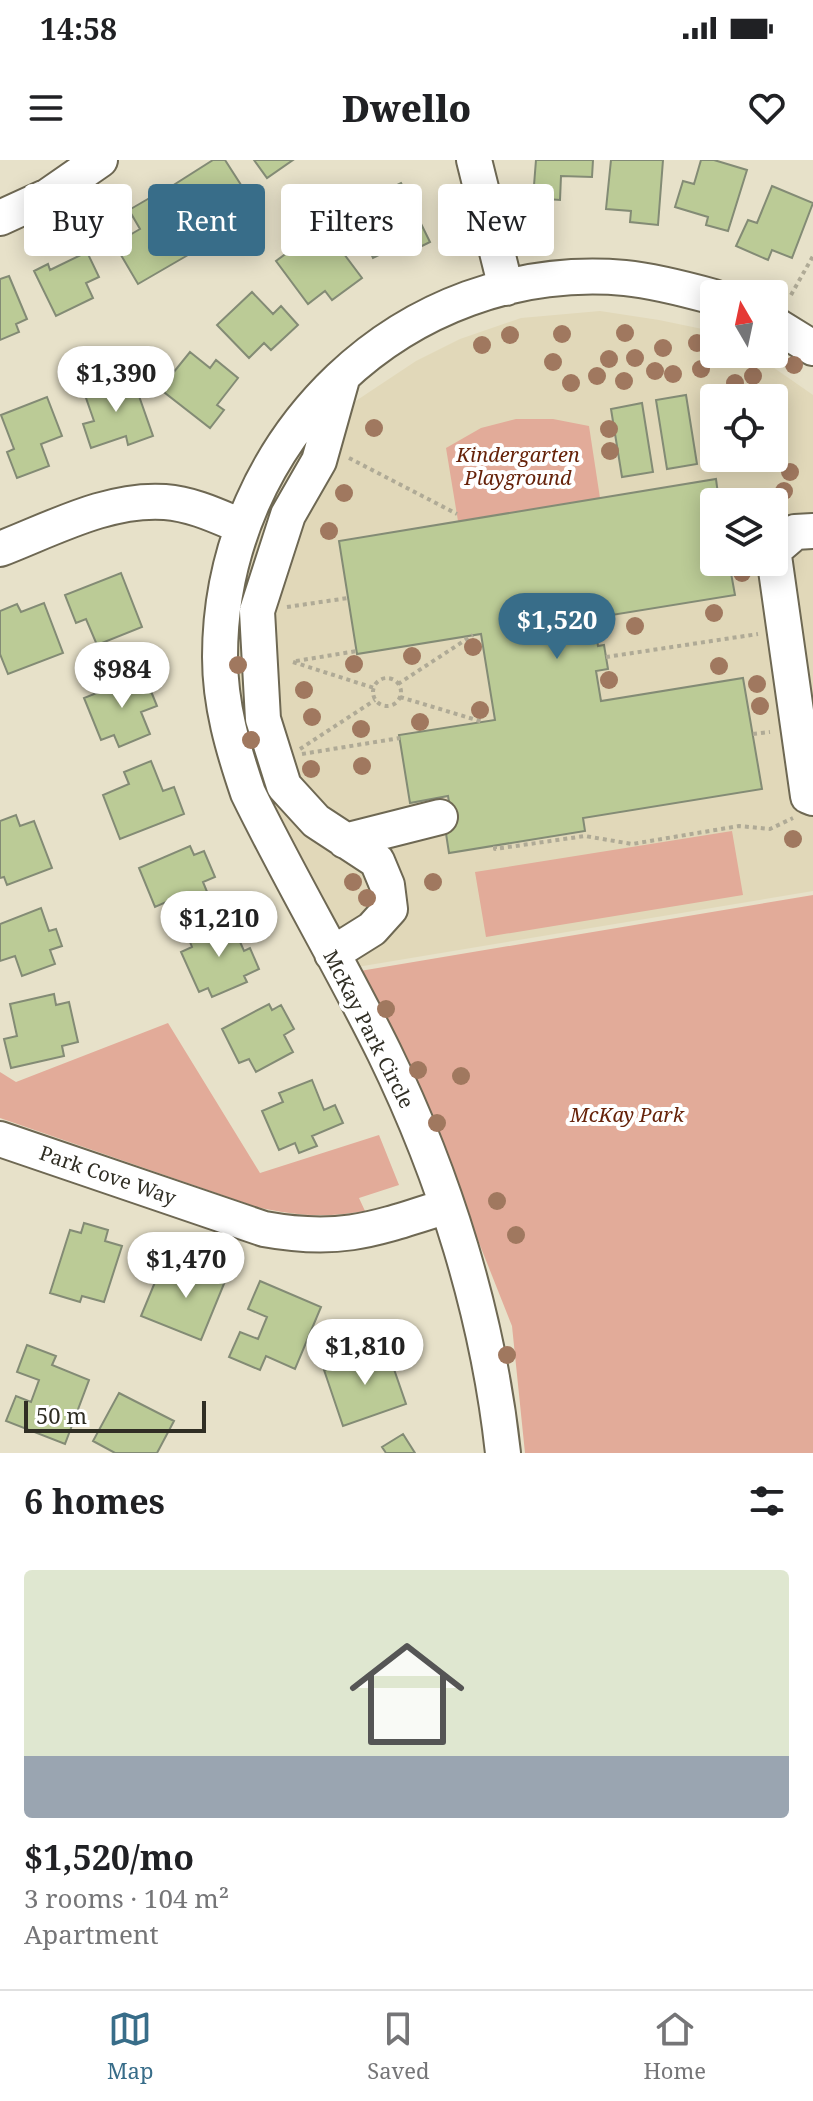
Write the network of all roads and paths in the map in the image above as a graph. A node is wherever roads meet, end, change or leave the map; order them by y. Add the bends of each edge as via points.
1 (100, 160) edge
2 (474, 160) edge
3 (0, 218) edge
4 (813, 256) edge
5 (506, 288) junction
6 (700, 293) edge
7 (788, 301) edge
8 (788, 316) edge
9 (813, 348) edge
10 (343, 375) junction
11 (346, 457) dead end
12 (457, 514) dead end
13 (241, 526) junction
14 (813, 531) edge
15 (788, 539) edge
16 (0, 549) edge
17 (777, 576) edge
18 (348, 598) dead end
19 (280, 608) dead end
20 (764, 633) dead end
21 (473, 635) dead end
22 (357, 651) dead end
23 (606, 657) dead end
24 (293, 662) junction
25 (280, 664) dead end
26 (398, 684) junction
27 (374, 688) junction
28 (400, 697) junction
29 (375, 700) junction
30 (483, 722) dead end
31 (780, 730) dead end
32 (753, 734) dead end
33 (400, 738) dead end
34 (806, 807) edge
35 (440, 817) dead end
36 (316, 821) junction
37 (345, 841) junction
38 (274, 846) junction
39 (495, 846) dead end
40 (332, 954) junction
41 (0, 1139) edge
42 (447, 1206) junction
43 (503, 1453) edge

1 - 3 street via 48,196
2 - 5 street
4 - 7 path
5 - 6 street, McKay Park Circle via 580,277 625,278
5 - 10 street, McKay Park Circle via 423,319
8 - 9 street
10 - 13 street, McKay Park Circle via 279,449
10 - 36 street via 319,461 288,515 257,611 263,719 284,786
11 - 12 path
13 - 16 street via 199,509 165,502 130,503
13 - 38 street, McKay Park Circle via 222,614 224,705 248,793
14 - 15 street via 795,532
17 - 34 street
18 - 19 path
20 - 23 path
21 - 26 path
22 - 24 path
24 - 25 path
24 - 27 path
26 - 27 path via 382,679
26 - 28 path
27 - 29 path
28 - 29 path via 389,706
28 - 30 path
29 - 33 path via 296,753
31 - 32 path
34 - 39 path via 770,829 739,826 632,844 585,836
35 - 37 street
36 - 37 street
36 - 38 street
37 - 40 street via 377,861 390,909 372,929
38 - 40 street, McKay Park Circle
40 - 42 street, McKay Park Circle via 384,1052
41 - 42 street, Park Cove Way via 264,1229 301,1236 372,1231
42 - 43 street, McKay Park Circle via 485,1341

